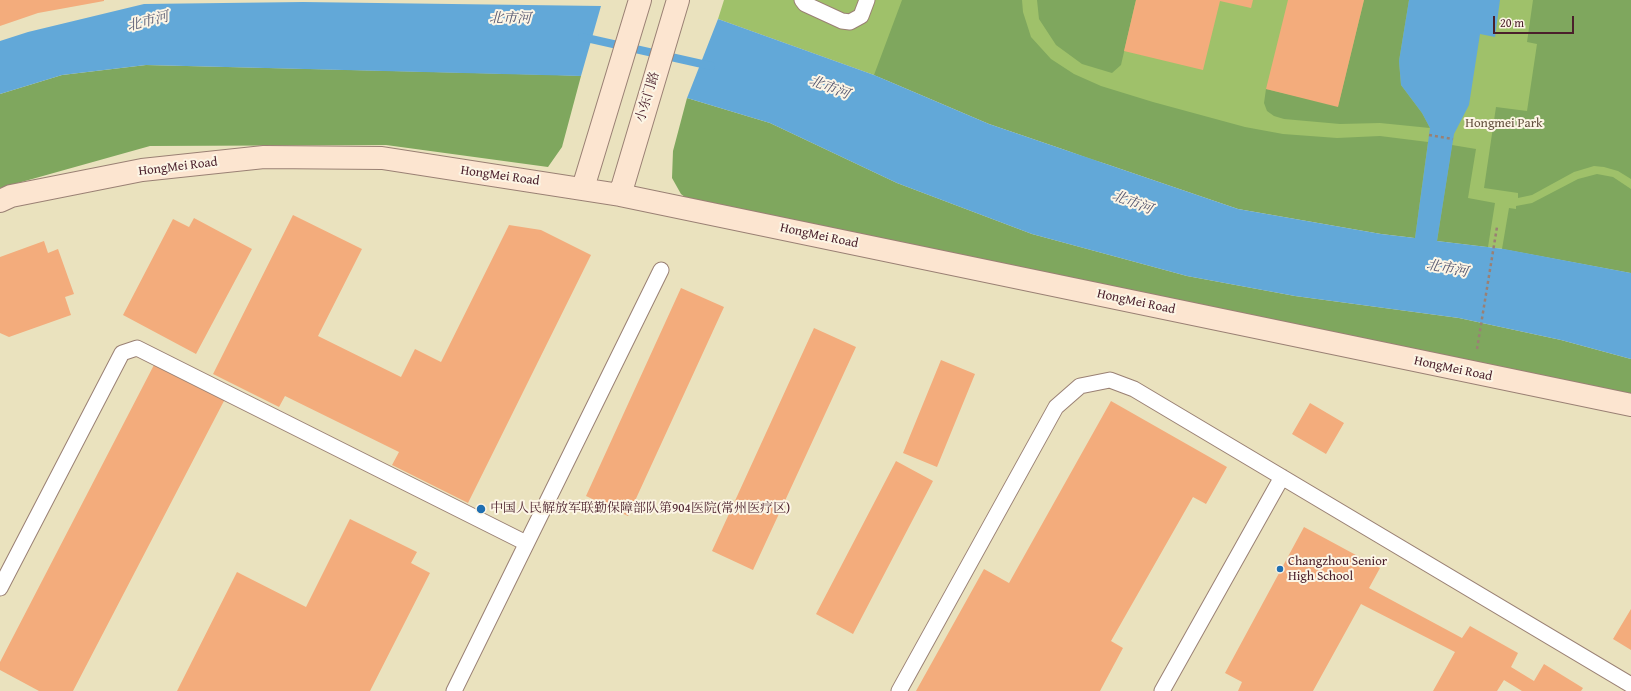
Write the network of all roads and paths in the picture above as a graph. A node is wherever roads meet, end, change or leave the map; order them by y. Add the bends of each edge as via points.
1 (802, 0) edge
2 (867, 0) edge
3 (639, 6) edge
4 (675, 9) edge
5 (1429, 135) dead end
6 (1453, 139) dead end
7 (584, 188) junction
8 (620, 195) junction
9 (0, 201) edge
10 (1497, 227) dead end
11 (661, 270) dead end
12 (1479, 334) dead end
13 (1631, 405) edge
14 (1282, 477) junction
15 (526, 543) junction
16 (0, 588) edge
17 (1631, 685) edge
18 (454, 691) edge
19 (899, 691) edge
20 (1162, 691) edge

1 - 2 lane via 850,22 861,16
3 - 7 street
4 - 8 street, 小东门路
5 - 6 path
7 - 8 street, HongMei Road
7 - 9 street, HongMei Road via 382,158 264,157 142,170 11,196
8 - 13 street, HongMei Road
10 - 12 path
11 - 15 lane
14 - 17 lane
14 - 19 lane via 1134,388 1110,380 1080,386 1056,407
14 - 20 lane
15 - 16 lane via 137,348 122,353
15 - 18 lane

